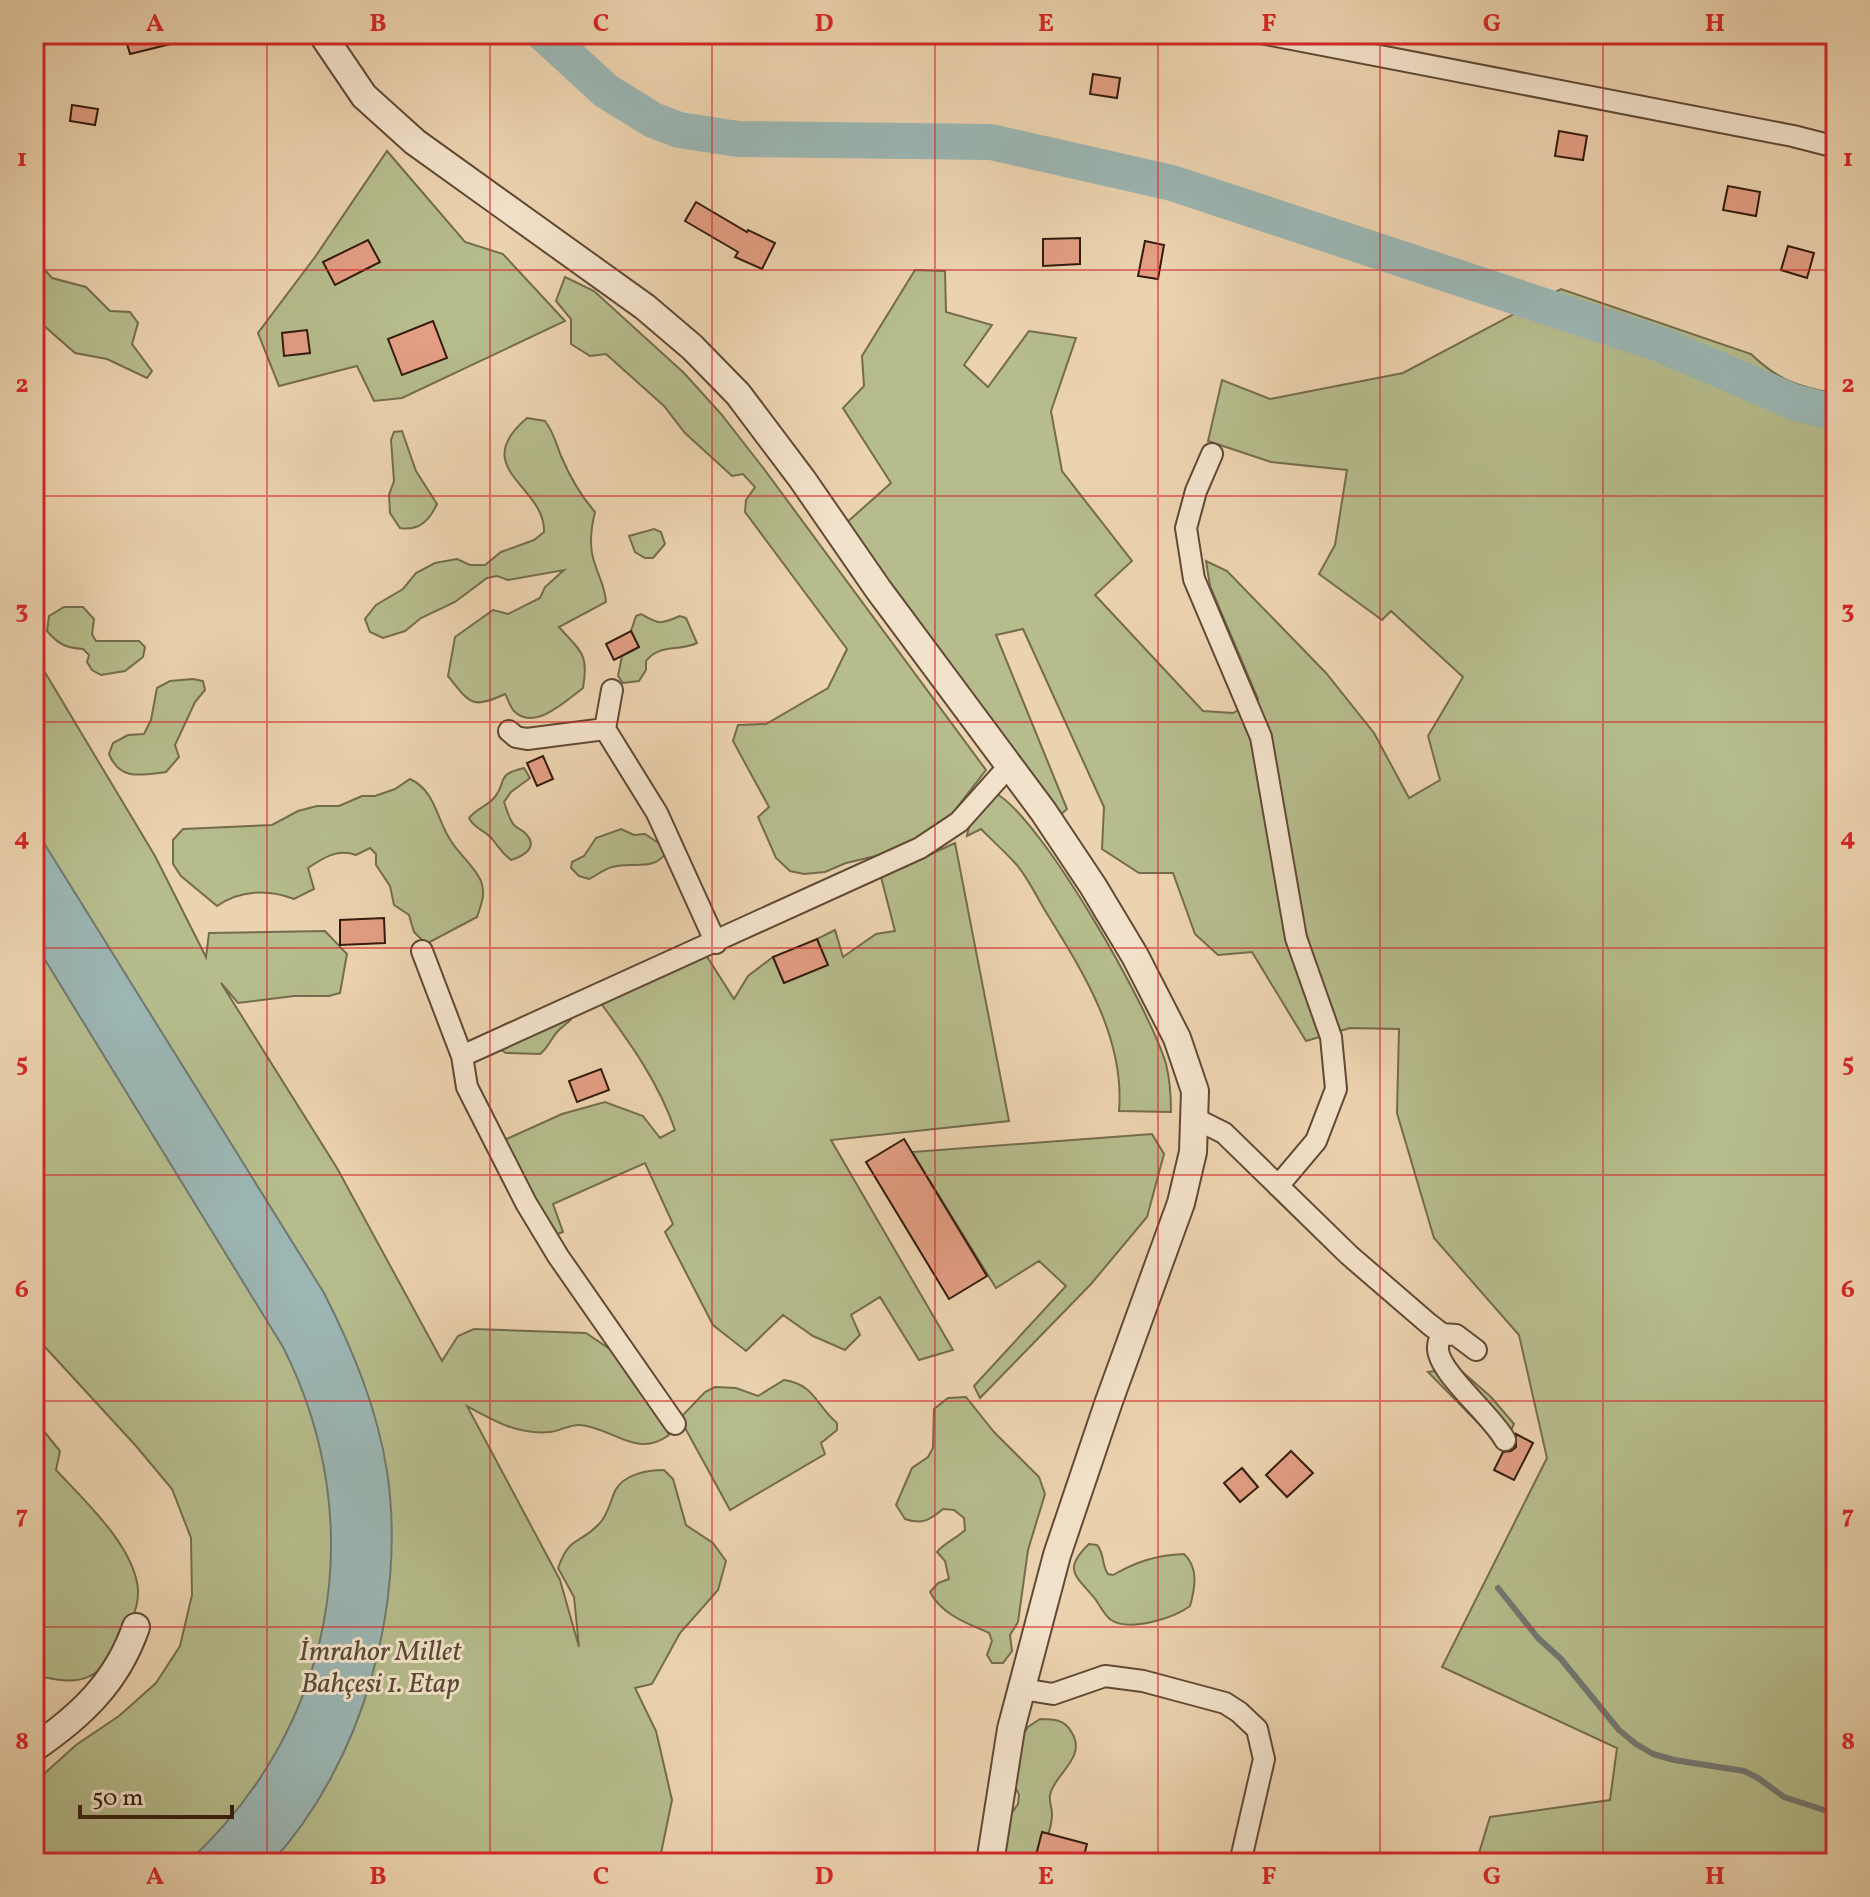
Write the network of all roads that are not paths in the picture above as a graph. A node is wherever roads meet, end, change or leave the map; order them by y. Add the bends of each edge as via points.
1 (322, 34) edge
2 (1266, 34) edge
3 (1836, 147) edge
4 (1212, 454) dead end
5 (612, 690) dead end
6 (605, 729) junction
7 (509, 731) dead end
8 (1009, 766) junction
9 (716, 943) junction
10 (422, 951) dead end
11 (462, 1056) junction
12 (1194, 1118) junction
13 (1278, 1186) junction
14 (1442, 1334) junction
15 (1476, 1350) dead end
16 (675, 1424) dead end
17 (1505, 1440) dead end
18 (136, 1627) dead end
19 (1022, 1689) junction
20 (34, 1748) edge
21 (990, 1863) edge
22 (1240, 1863) edge

1 - 8 street via 364,96 415,142 645,307 738,394
2 - 3 street
4 - 13 street via 1186,528 1194,579 1261,737 1296,938 1331,1037 1336,1089 1316,1141
5 - 6 street
6 - 7 street via 527,739
6 - 9 street via 657,813
8 - 9 street via 942,836
8 - 12 street via 1135,956 1177,1038 1195,1091
9 - 11 street
10 - 11 street
11 - 16 street via 467,1087 526,1203
12 - 13 street via 1224,1133
12 - 19 street via 1193,1152 1181,1203 1057,1555
13 - 14 street
14 - 15 street via 1456,1335
14 - 17 street via 1437,1349 1443,1364
18 - 20 street via 121,1664 92,1702
19 - 21 street
19 - 22 street via 1053,1694 1105,1676 1225,1703 1239,1712 1257,1729 1264,1759

